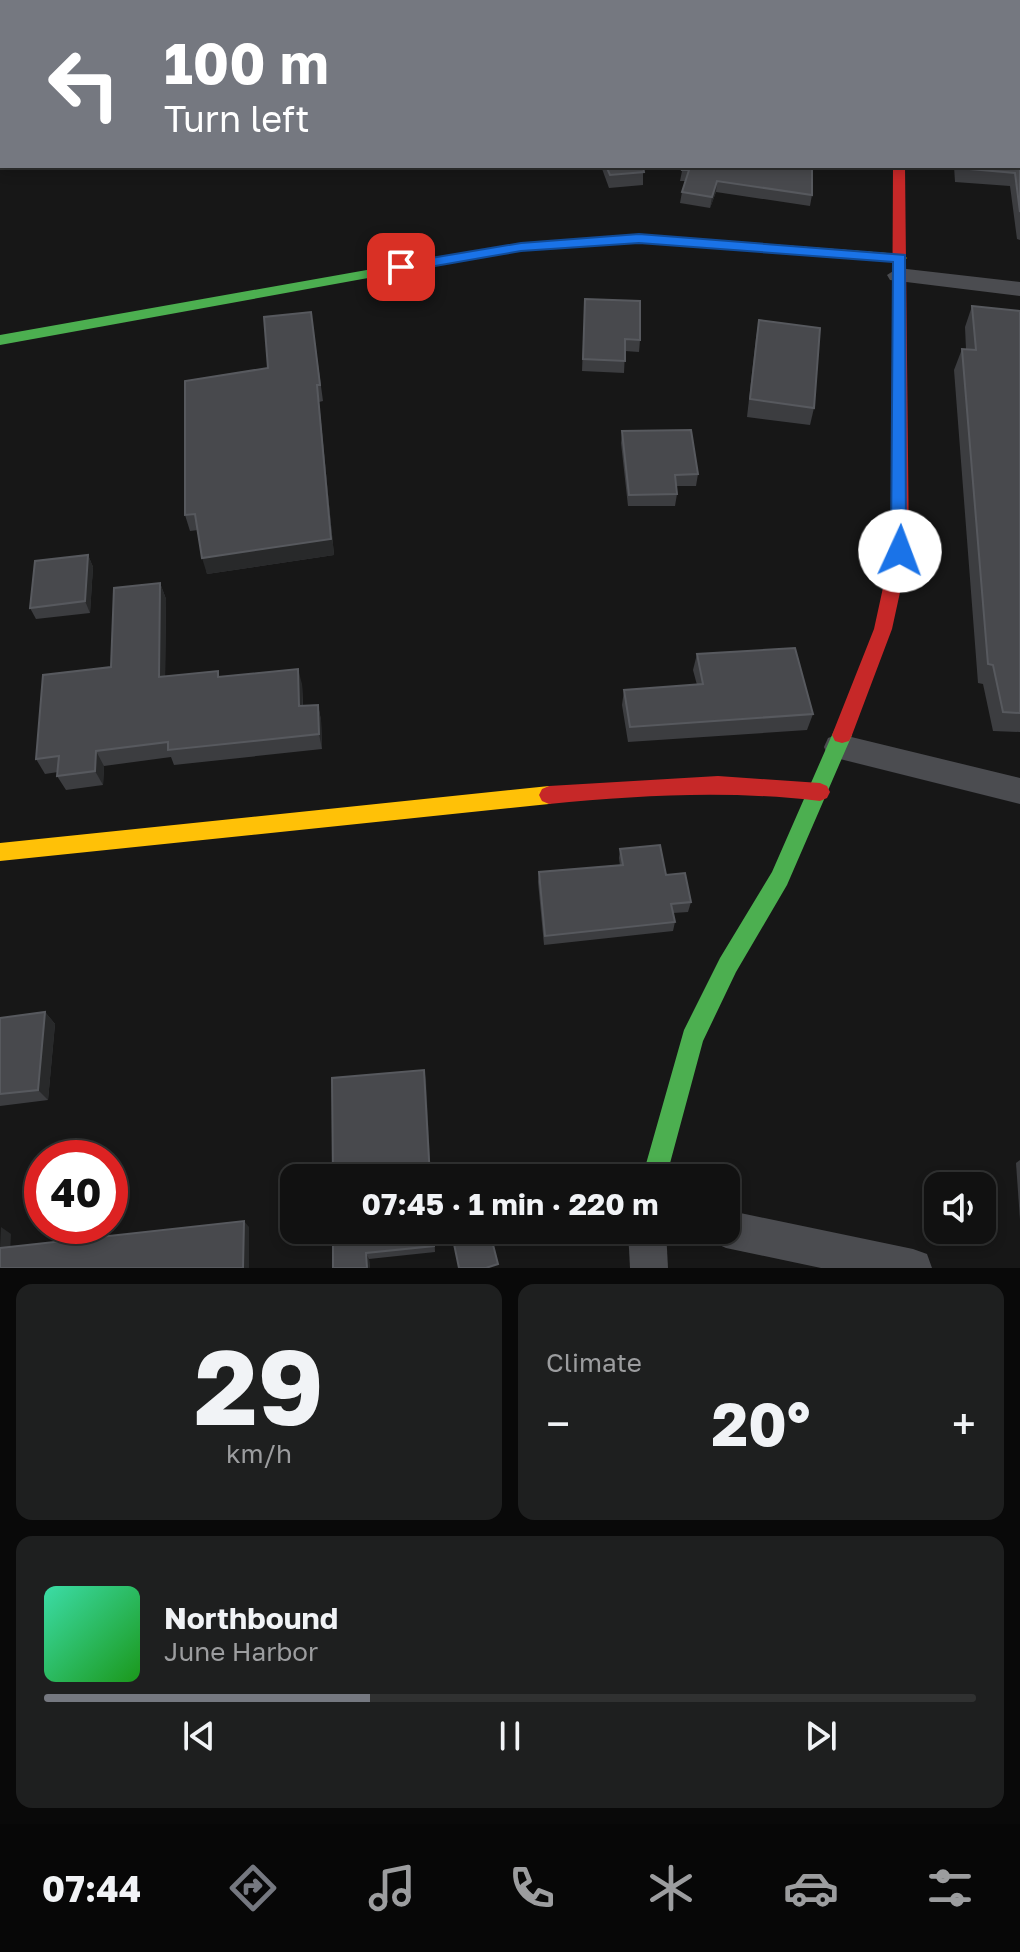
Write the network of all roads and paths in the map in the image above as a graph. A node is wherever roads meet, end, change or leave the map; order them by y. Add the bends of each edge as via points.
1 (899, 168) edge
2 (899, 267) junction
3 (1020, 289) edge
4 (0, 340) edge
5 (839, 747) junction
6 (1020, 791) edge
7 (820, 792) junction
8 (0, 852) edge
9 (658, 1164) edge
10 (740, 1232) edge
11 (648, 1244) edge
12 (649, 1268) edge
13 (913, 1268) edge

1 - 2 street
2 - 3 street
2 - 4 street via 639,238 521,247
2 - 5 street via 900,551 883,629
5 - 6 street
5 - 7 street
7 - 8 street via 775,783 714,783 203,828
7 - 9 street via 780,878 692,1038
10 - 13 street
11 - 12 street

